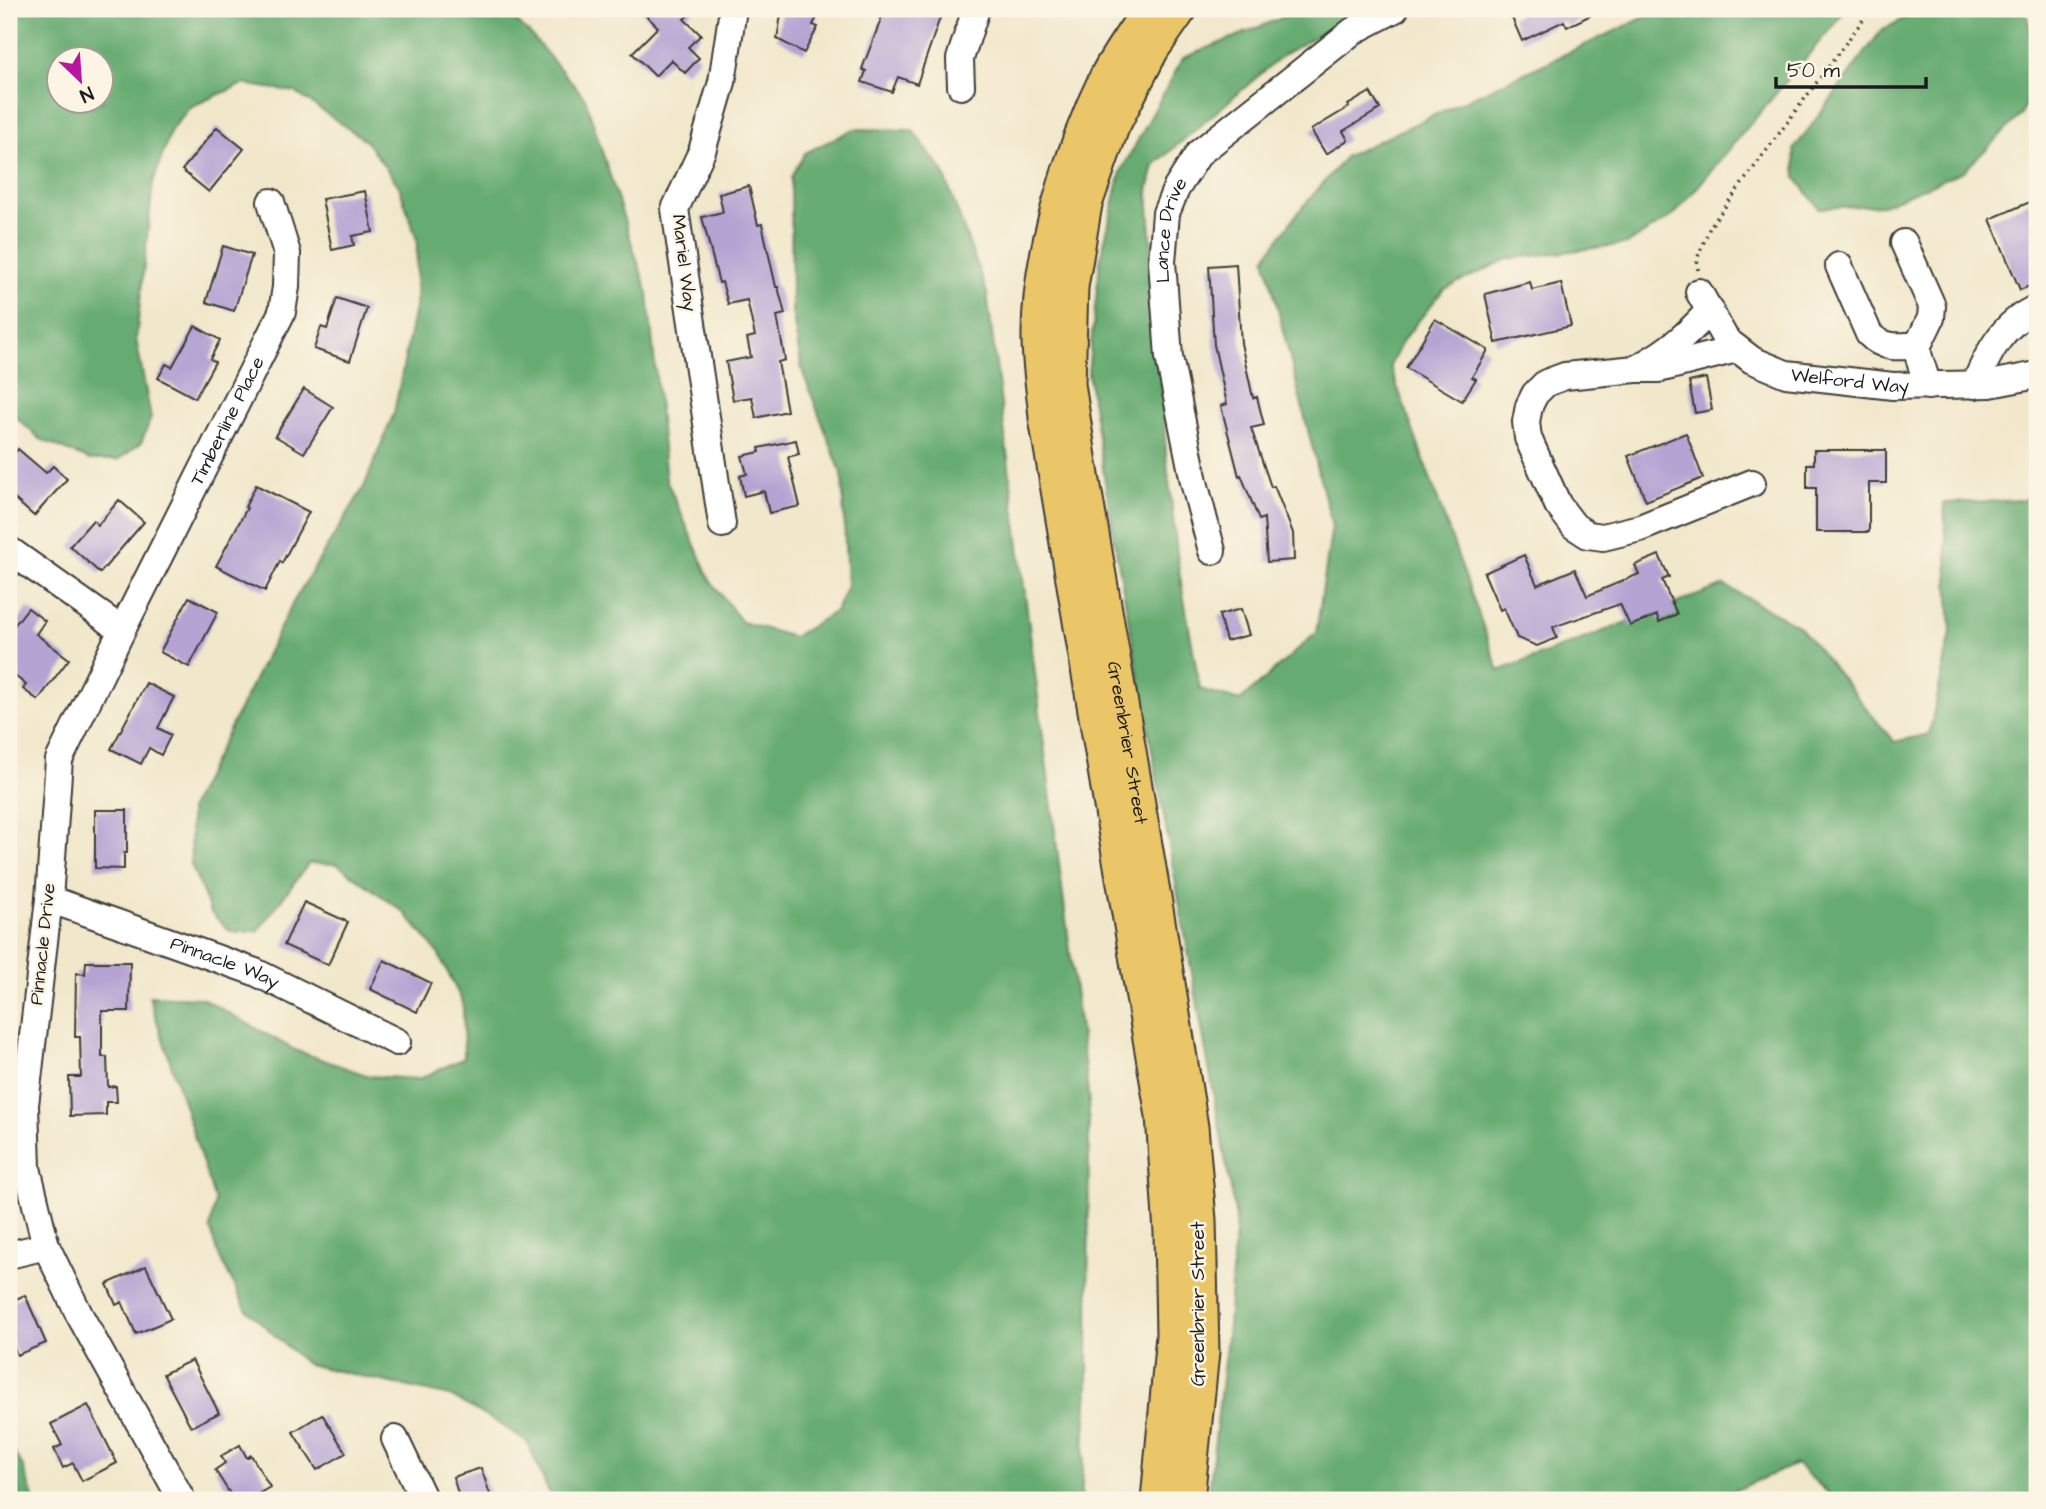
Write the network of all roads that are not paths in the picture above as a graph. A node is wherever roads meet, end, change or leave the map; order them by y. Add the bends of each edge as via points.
1 (733, 9) edge
2 (976, 9) edge
3 (1150, 9) edge
4 (1180, 9) edge
5 (1395, 9) edge
6 (961, 86) dead end
7 (271, 202) dead end
8 (1904, 243) dead end
9 (1839, 266) dead end
10 (2037, 308) edge
11 (1918, 345) junction
12 (1737, 348) junction
13 (1636, 369) junction
14 (2037, 375) edge
15 (1975, 385) junction
16 (1928, 386) junction
17 (1752, 483) dead end
18 (722, 524) dead end
19 (9, 550) edge
20 (1212, 551) dead end
21 (122, 631) junction
22 (49, 899) junction
23 (397, 1042) dead end
24 (1174, 1104) junction
25 (46, 1246) junction
26 (9, 1255) edge
27 (395, 1439) dead end
28 (182, 1500) edge
29 (424, 1500) edge
30 (1158, 1500) edge
31 (1186, 1500) edge

1 - 18 street, Mariel Way via 722,82 702,151 675,209
2 - 6 street via 960,59
3 - 24 main road, Greenbrier Street via 1108,74 1077,145 1044,275 1039,338 1046,418
4 - 24 main road, Greenbrier Street via 1152,49 1112,127 1085,204 1071,287 1068,384 1154,894
5 - 20 street, Lance Drive via 1353,31 1199,153 1166,213 1162,262 1170,357
7 - 21 street, Timberline Place via 287,253 282,312
8 - 11 street via 1931,306 1931,318
9 - 11 street via 1876,342 1888,347
10 - 15 street via 2002,332
11 - 16 street
12 - 13 street via 1659,369
12 - 13 street, Welford Way via 1726,340 1705,301 1687,335
12 - 16 street, Welford Way via 1752,360 1786,374
13 - 17 street via 1565,376 1546,383 1529,406 1528,438 1558,505 1574,526 1603,537 1640,528
14 - 15 street, Welford Way
15 - 16 street, Welford Way
19 - 21 street
21 - 22 street, Pinnacle Drive via 59,760
22 - 23 street, Pinnacle Way via 255,972
22 - 25 street, Pinnacle Drive via 25,1105 27,1168
24 - 30 main road, Greenbrier Street via 1173,1335
24 - 31 main road, Greenbrier Street via 1199,1220 1202,1352
25 - 26 street
25 - 28 street, Pinnacle Drive
27 - 29 street

